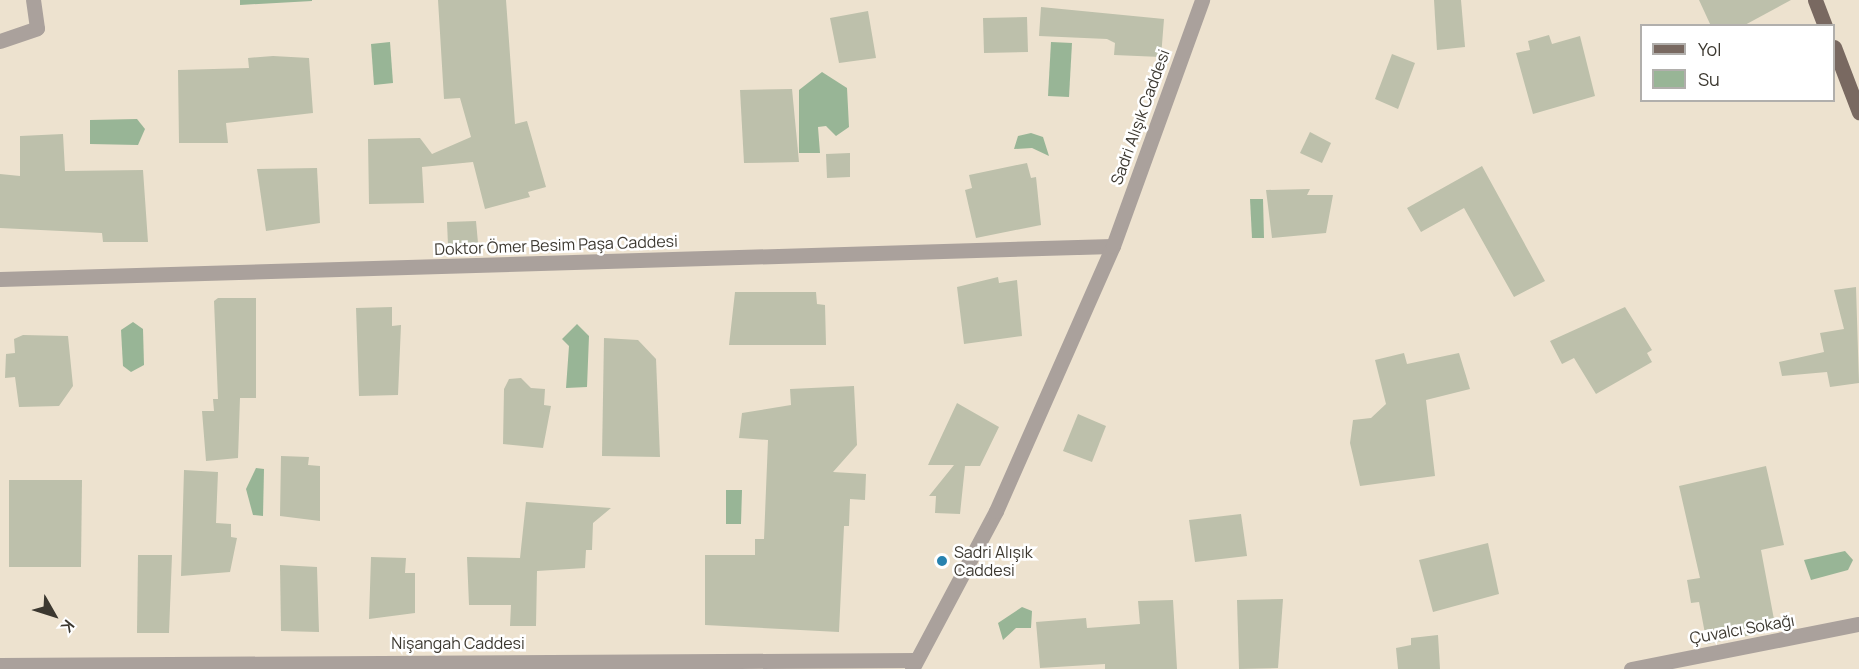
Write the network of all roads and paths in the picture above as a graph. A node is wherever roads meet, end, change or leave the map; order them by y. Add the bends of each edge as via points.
1 (33, 0) edge
2 (1202, 0) edge
3 (1815, 0) edge
4 (1824, 24) edge
5 (0, 41) edge
6 (1835, 52) edge
7 (1859, 112) edge
8 (1113, 246) junction
9 (0, 279) edge
10 (1859, 624) edge
11 (0, 665) edge
12 (914, 665) edge
13 (1631, 669) edge

1 - 5 street via 37,28
2 - 8 street, Sadri Alışık Caddesi
3 - 4 main road
6 - 7 main road
8 - 9 street, Doktor Ömer Besim Paşa Caddesi
8 - 12 street, Sadri Alışık Caddesi via 996,511
10 - 13 street, Çuvalcı Sokağı
11 - 12 street, Nişangah Caddesi

